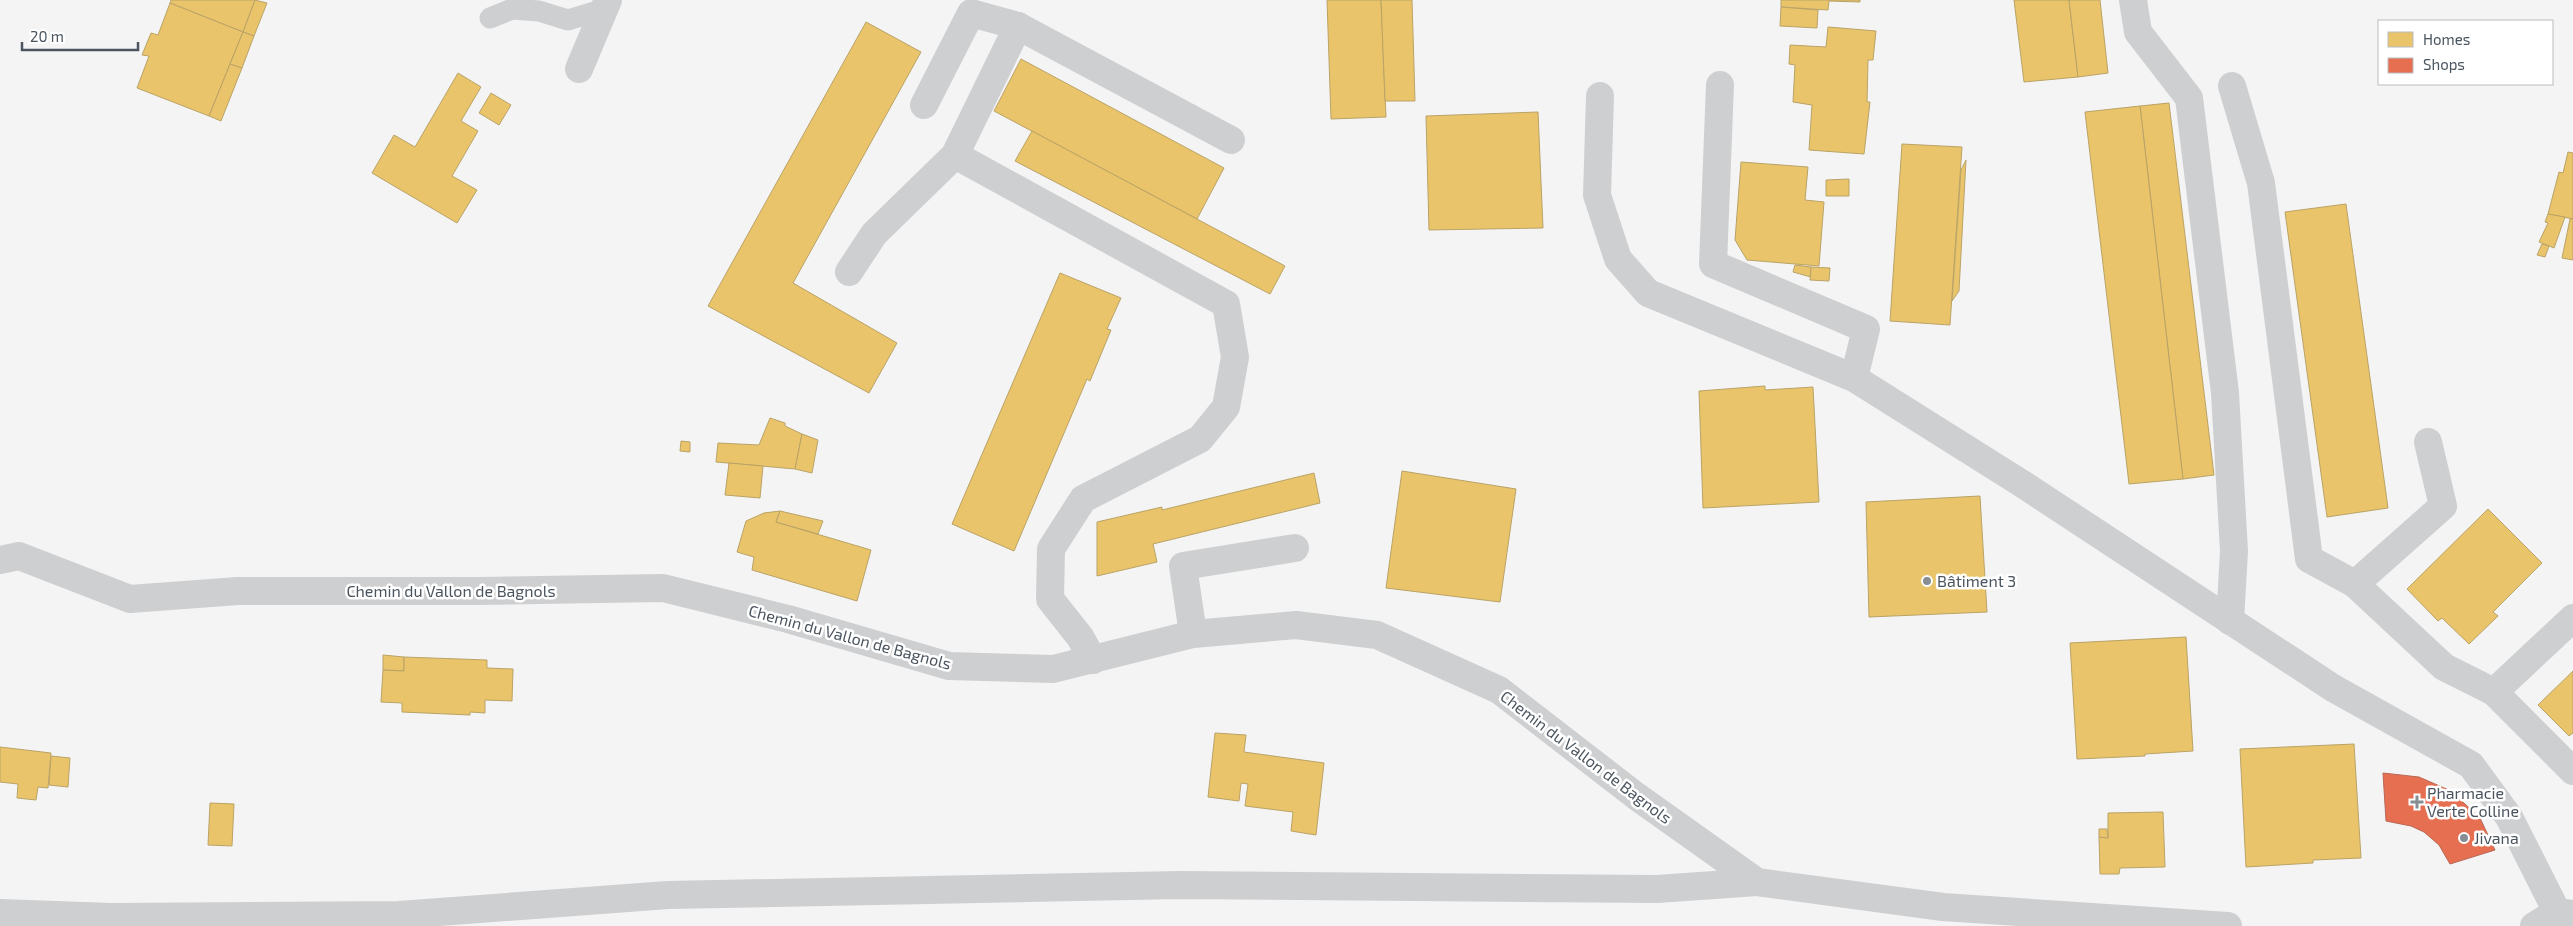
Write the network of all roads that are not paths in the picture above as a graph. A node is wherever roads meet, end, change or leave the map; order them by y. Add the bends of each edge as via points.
1 (2133, 0) edge
2 (606, 5) edge
3 (490, 18) dead end
4 (1018, 26) junction
5 (579, 69) dead end
6 (1720, 85) dead end
7 (2232, 86) dead end
8 (1600, 96) dead end
9 (924, 105) dead end
10 (1231, 140) dead end
11 (955, 155) junction
12 (849, 272) dead end
13 (1854, 378) junction
14 (2428, 442) dead end
15 (1295, 548) dead end
16 (0, 560) edge
17 (2356, 584) junction
18 (2573, 618) edge
19 (2230, 621) junction
20 (1194, 634) junction
21 (1093, 660) junction
22 (2494, 692) junction
23 (2573, 771) edge
24 (1757, 882) junction
25 (0, 913) edge
26 (2565, 913) edge
27 (2228, 926) edge
28 (2534, 926) edge

1 - 19 street via 2138,32 2189,98 2225,393 2234,551
2 - 3 lane via 568,20 539,11 512,9
2 - 5 street
4 - 9 street via 971,13
4 - 10 street
4 - 11 street
6 - 13 street via 1714,264 1866,329
7 - 17 street via 2261,183 2309,559
8 - 13 street via 1596,194 1618,258 1648,293
11 - 12 street via 874,234
11 - 21 street via 1226,304 1235,357 1226,407 1200,439 1083,499 1051,549 1050,599 1080,637
13 - 19 street
14 - 17 street via 2443,506
15 - 20 street via 1183,566
16 - 21 street, Chemin du Vallon de Bagnols via 19,556 130,599 238,591 663,588 788,619 949,666 1053,669
17 - 22 street via 2444,667
18 - 22 street
19 - 26 street via 2333,688 2471,764 2509,816
20 - 21 street, Chemin du Vallon de Bagnols
20 - 24 street, Chemin du Vallon de Bagnols via 1296,625 1377,634 1499,690 1636,796
22 - 23 street
24 - 25 street via 1657,889 1180,885 668,895 399,915 111,917
24 - 27 street, Chemin du Vallon de Bagnols via 1943,907
26 - 28 street

